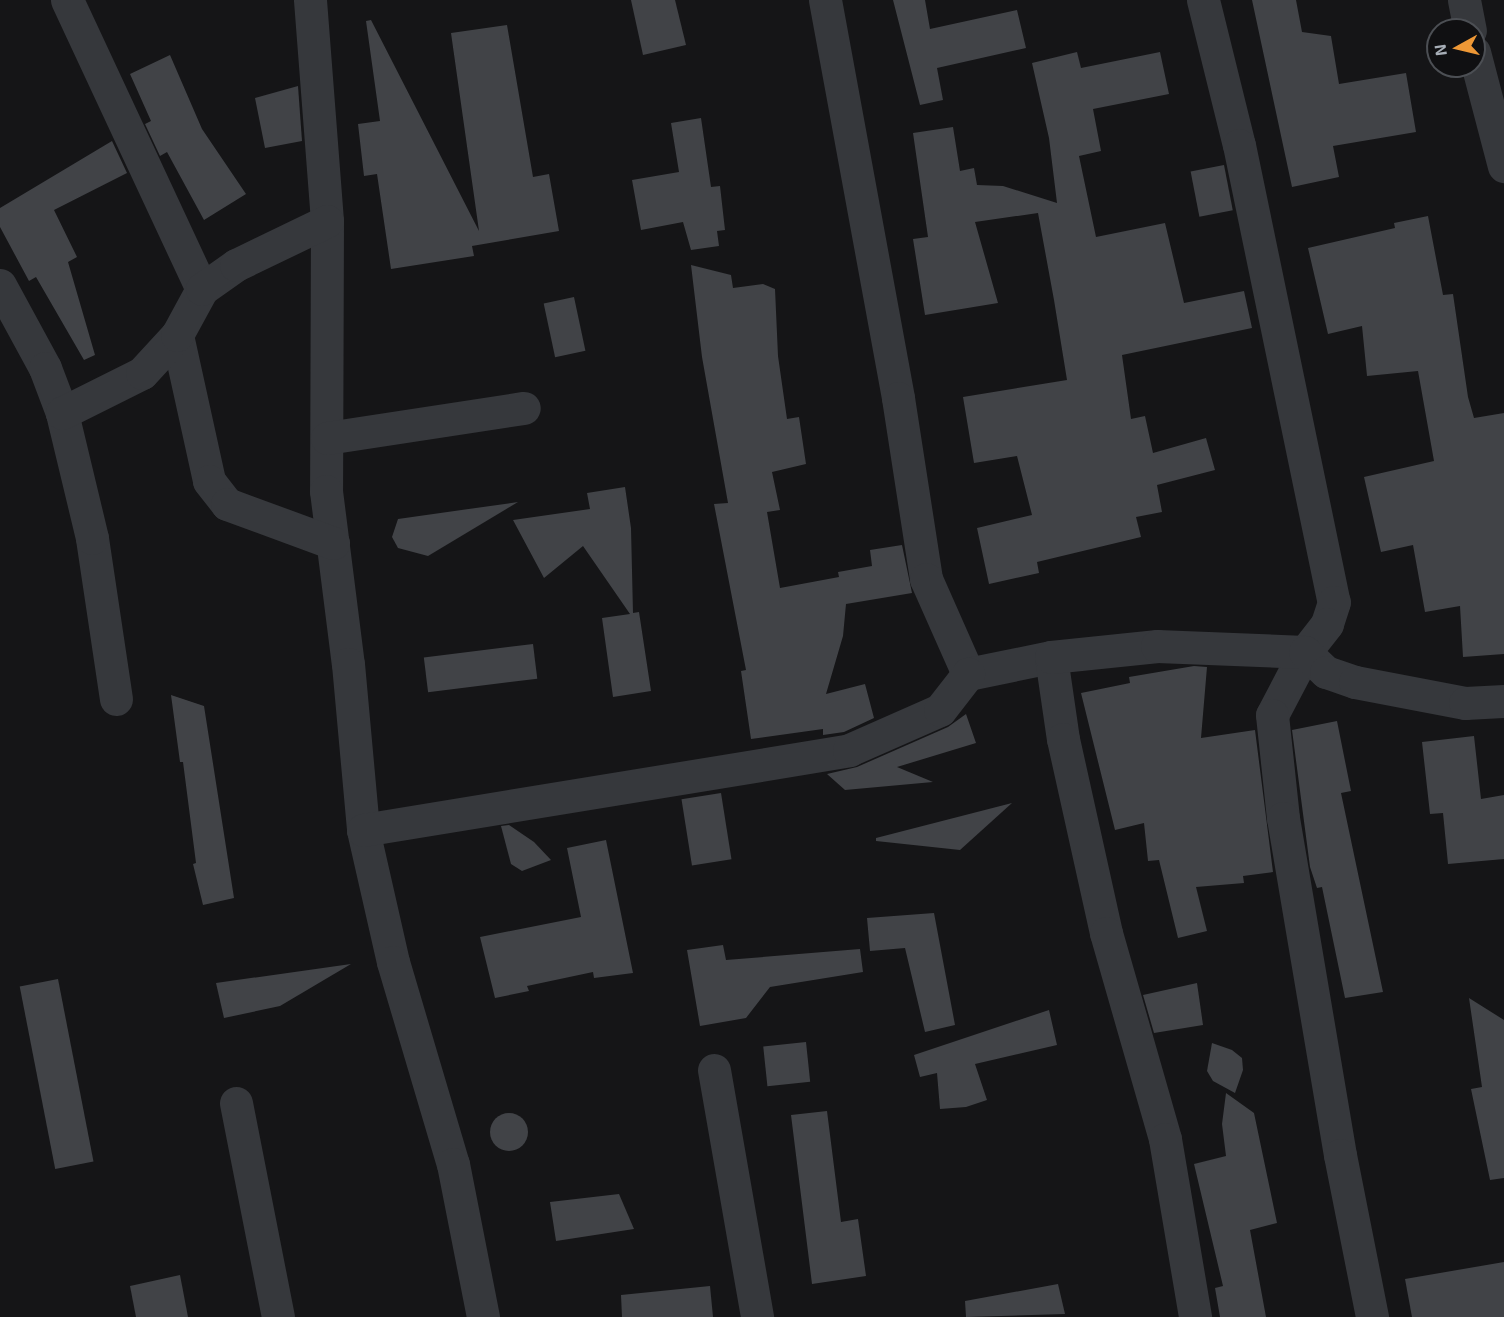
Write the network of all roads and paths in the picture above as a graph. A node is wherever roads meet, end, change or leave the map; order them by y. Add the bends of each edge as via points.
1 (67, 0) edge
2 (310, 0) edge
3 (825, 0) edge
4 (1203, 0) edge
5 (1464, 0) edge
6 (1468, 18) edge
7 (1481, 78) edge
8 (1504, 166) edge
9 (327, 221) junction
10 (0, 285) edge
11 (202, 289) junction
12 (177, 335) junction
13 (524, 408) dead end
14 (62, 413) junction
15 (327, 438) junction
16 (333, 543) junction
17 (1305, 652) junction
18 (1051, 657) junction
19 (968, 674) junction
20 (116, 699) dead end
21 (1504, 701) edge
22 (363, 830) junction
23 (714, 1070) dead end
24 (236, 1103) dead end
25 (278, 1317) edge
26 (483, 1317) edge
27 (757, 1317) edge
28 (1195, 1317) edge
29 (1372, 1317) edge

1 - 11 street
2 - 9 street
3 - 19 street via 898,398 926,579
4 - 17 street via 1239,145 1334,602 1327,624
5 - 6 street
7 - 8 street
9 - 11 street via 236,265
9 - 15 street
10 - 14 street via 45,368
11 - 12 street
12 - 14 street via 142,373
12 - 16 street via 209,481 227,504
13 - 15 street
14 - 20 street via 92,538
15 - 16 street via 326,492
16 - 22 street
17 - 18 street via 1156,645
17 - 21 street via 1326,672 1355,682 1465,703
17 - 29 street via 1272,714 1283,818 1338,1144
18 - 19 street
18 - 28 street via 1062,739 1106,933 1165,1139
19 - 22 street via 940,710 849,750
22 - 26 street via 393,962 453,1164
23 - 27 street
24 - 25 street

